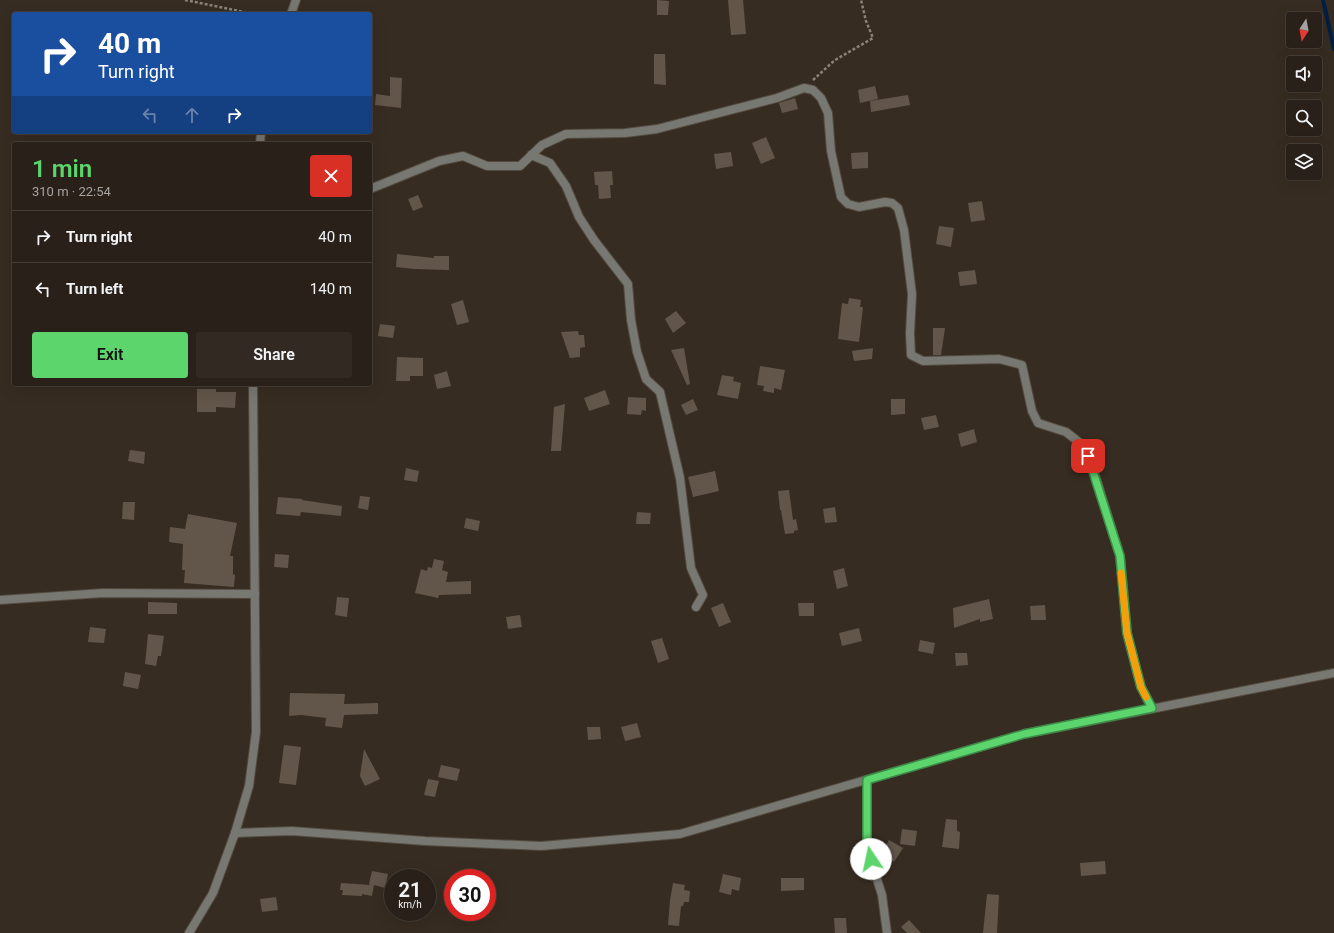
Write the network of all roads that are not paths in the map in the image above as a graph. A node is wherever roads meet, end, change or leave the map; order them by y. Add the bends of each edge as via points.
1 (296, 0) edge
2 (292, 12) edge
3 (531, 155) junction
4 (372, 188) edge
5 (253, 386) edge
6 (255, 594) junction
7 (0, 600) edge
8 (696, 607) dead end
9 (1334, 673) edge
10 (1152, 708) junction
11 (867, 780) junction
12 (235, 833) junction
13 (189, 933) edge
14 (887, 933) edge

1 - 2 street
3 - 4 street via 520,166 487,166 463,156 439,161
3 - 8 street via 550,163 566,186 579,217 628,284 637,352 646,379 660,392 680,478 691,568 704,595
3 - 10 street via 542,145 566,134 625,133 657,129 777,98 804,88 813,90 821,98 828,113 831,151 841,197 848,204 859,207 892,202 898,208 904,230 912,294 911,355 923,361 999,359 1022,365 1032,411 1038,422 1066,432 1084,446 1120,556 1127,633 1141,687
5 - 6 street
6 - 7 street via 102,592
6 - 12 street via 256,732 249,786
9 - 10 street
10 - 11 street via 1024,734
11 - 12 street via 680,834 606,841 541,846 292,831
11 - 14 street via 867,848 882,895
12 - 13 street via 213,893

